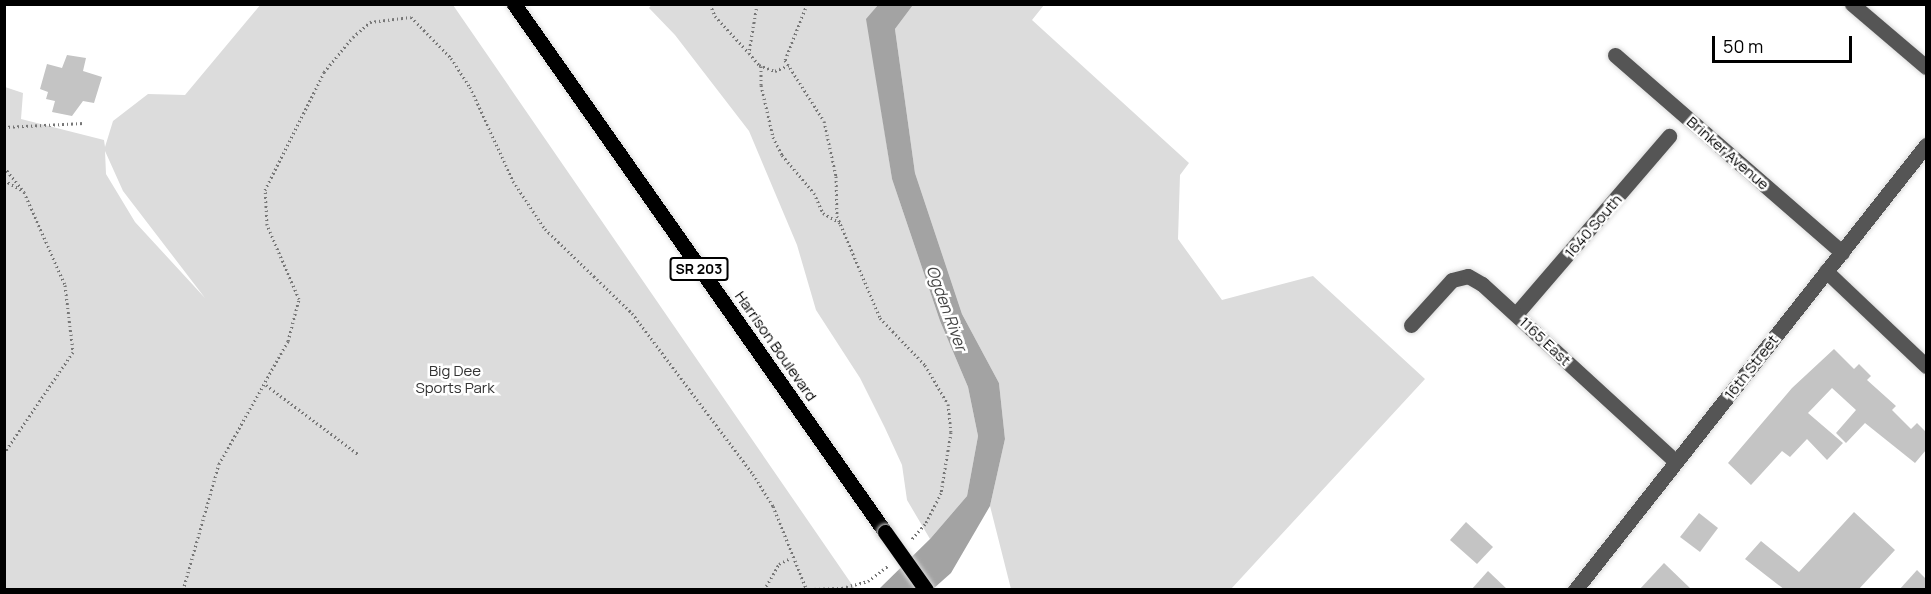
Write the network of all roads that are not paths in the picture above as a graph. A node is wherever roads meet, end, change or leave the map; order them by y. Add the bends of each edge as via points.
1 (514, 4) edge
2 (1852, 4) edge
3 (1615, 56) dead end
4 (1926, 67) edge
5 (1669, 136) dead end
6 (1926, 145) edge
7 (1842, 252) junction
8 (1826, 271) junction
9 (1516, 314) junction
10 (1412, 325) dead end
11 (1926, 366) edge
12 (1676, 462) junction
13 (926, 590) edge
14 (1575, 590) edge

1 - 13 main road, Harrison Boulevard / SR 203, bridge
2 - 4 street
3 - 7 street, Brinker Avenue
5 - 9 street, 1640 South
6 - 7 street, 16th Street
7 - 8 street, 16th Street
8 - 11 street
8 - 12 street, 16th Street
9 - 10 street, 1165 East via 1482,284 1460,276
9 - 12 street, 1165 East
12 - 14 street, 16th Street

